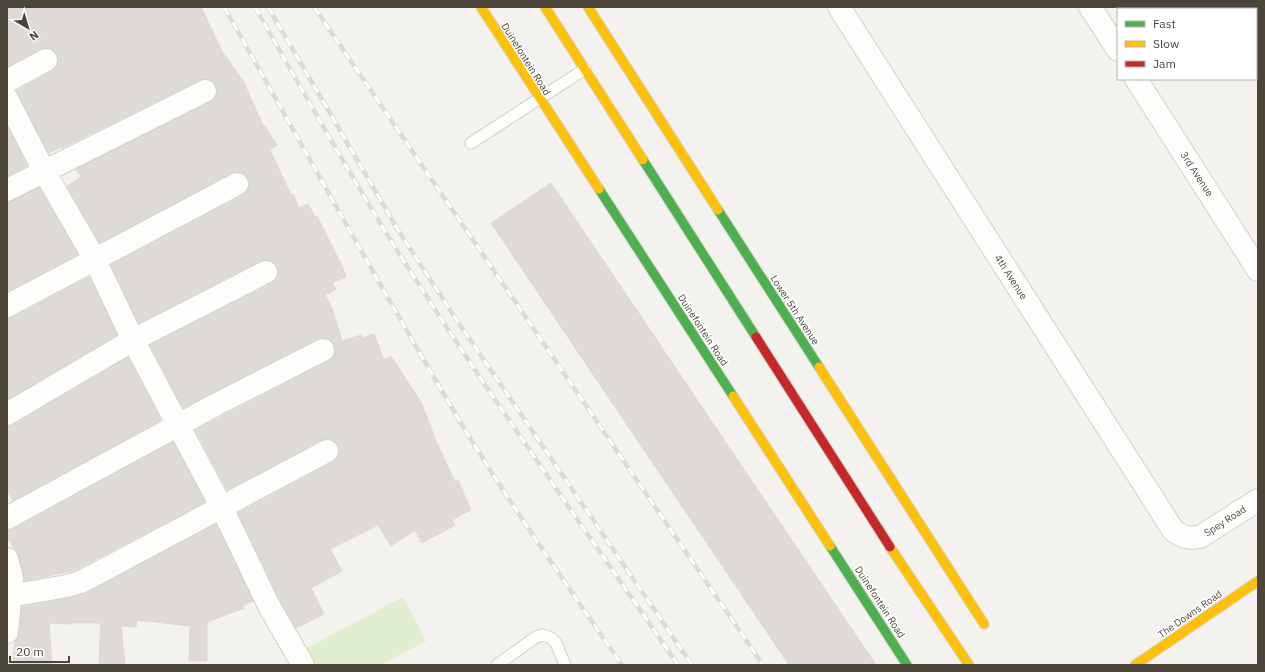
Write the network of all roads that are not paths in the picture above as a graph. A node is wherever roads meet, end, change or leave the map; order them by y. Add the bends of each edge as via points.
1 (481, 7) edge
2 (545, 7) edge
3 (588, 7) edge
4 (839, 7) edge
5 (1090, 7) edge
6 (1117, 48) edge
7 (46, 60) dead end
8 (585, 69) junction
9 (1137, 80) edge
10 (7, 81) edge
11 (205, 91) dead end
12 (7, 99) edge
13 (539, 99) junction
14 (471, 143) dead end
15 (44, 171) junction
16 (237, 184) dead end
17 (7, 190) edge
18 (94, 258) junction
19 (1258, 270) edge
20 (266, 272) dead end
21 (7, 306) edge
22 (133, 340) junction
23 (323, 350) dead end
24 (7, 414) edge
25 (179, 426) junction
26 (327, 451) dead end
27 (1258, 500) edge
28 (222, 508) junction
29 (7, 518) edge
30 (1191, 538) joint
31 (7, 558) edge
32 (1258, 580) edge
33 (10, 596) junction
34 (984, 624) dead end
35 (7, 632) edge
36 (303, 665) edge
37 (497, 665) edge
38 (565, 665) edge
39 (907, 665) edge
40 (969, 665) edge
41 (1135, 665) edge

1 - 13 main road, Duinefontein Road
2 - 8 main road
3 - 34 main road, Lower 5th Avenue
4 - 30 street, 4th Avenue via 1173,530 1181,536
5 - 6 street
7 - 10 street
8 - 13 lane
8 - 40 main road
9 - 19 street, 3rd Avenue
11 - 15 street
12 - 15 street
13 - 14 lane
13 - 39 main road, Duinefontein Road
15 - 17 street
15 - 18 street
16 - 18 street
18 - 21 street
18 - 22 street
20 - 22 street
22 - 24 street
22 - 25 street
23 - 25 street
25 - 28 street
25 - 29 street
26 - 28 street
27 - 30 street, Spey Road via 1208,533
28 - 33 street via 81,582
28 - 36 street via 269,606
31 - 33 street via 12,578
32 - 41 main road, The Downs Road
33 - 35 street
37 - 38 lane via 536,637 543,635 556,643

